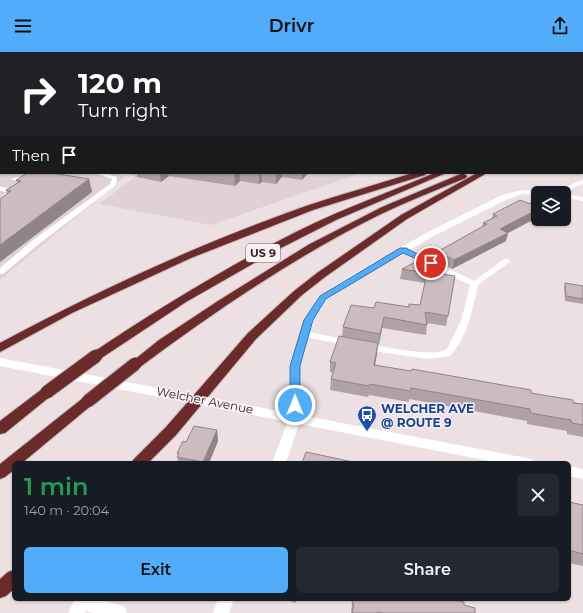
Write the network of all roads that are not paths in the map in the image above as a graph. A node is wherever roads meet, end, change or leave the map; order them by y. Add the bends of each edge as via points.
1 (49, 174) edge
2 (101, 174) edge
3 (419, 174) edge
4 (440, 174) edge
5 (467, 174) edge
6 (481, 174) edge
7 (15, 176) edge
8 (583, 182) edge
9 (571, 187) edge
10 (0, 188) edge
11 (9, 189) junction
12 (531, 192) edge
13 (571, 197) edge
14 (583, 198) edge
15 (0, 202) edge
16 (403, 250) junction
17 (507, 261) dead end
18 (0, 262) edge
19 (0, 271) edge
20 (474, 284) junction
21 (304, 334) junction
22 (0, 348) edge
23 (0, 362) edge
24 (199, 399) junction
25 (296, 418) junction
26 (0, 429) edge
27 (15, 461) edge
28 (141, 461) edge
29 (280, 461) edge
30 (517, 461) edge
31 (12, 463) edge
32 (571, 472) edge
33 (0, 473) edge
34 (583, 474) edge
35 (12, 580) edge
36 (0, 590) edge
37 (225, 601) edge
38 (81, 605) edge
39 (119, 613) edge
40 (221, 613) edge

1 - 7 lane via 31,178
2 - 19 lane via 115,178 113,185
3 - 22 highway via 310,208 187,256 68,311
4 - 26 highway, US 9, bridge via 333,218 278,245 180,301 96,356
5 - 27 highway, US 9, bridge via 375,214 299,254 212,309 135,364
6 - 24 highway via 404,217 298,293 252,336
7 - 11 lane
8 - 9 lane
10 - 11 lane
11 - 15 lane via 10,192
12 - 16 street via 522,192 504,198
13 - 14 street
16 - 20 lane
16 - 21 street via 323,298 308,320
17 - 20 lane
18 - 19 lane via 4,263
20 - 21 lane via 465,321 452,350 447,354 428,356 382,350
21 - 25 street via 295,366
23 - 24 street, Welcher Avenue
24 - 25 street, Welcher Avenue
24 - 28 highway via 171,432
25 - 29 street
25 - 30 street, Welcher Avenue
31 - 33 highway, US 9, bridge
32 - 34 street
35 - 36 highway
37 - 40 street
38 - 39 street

